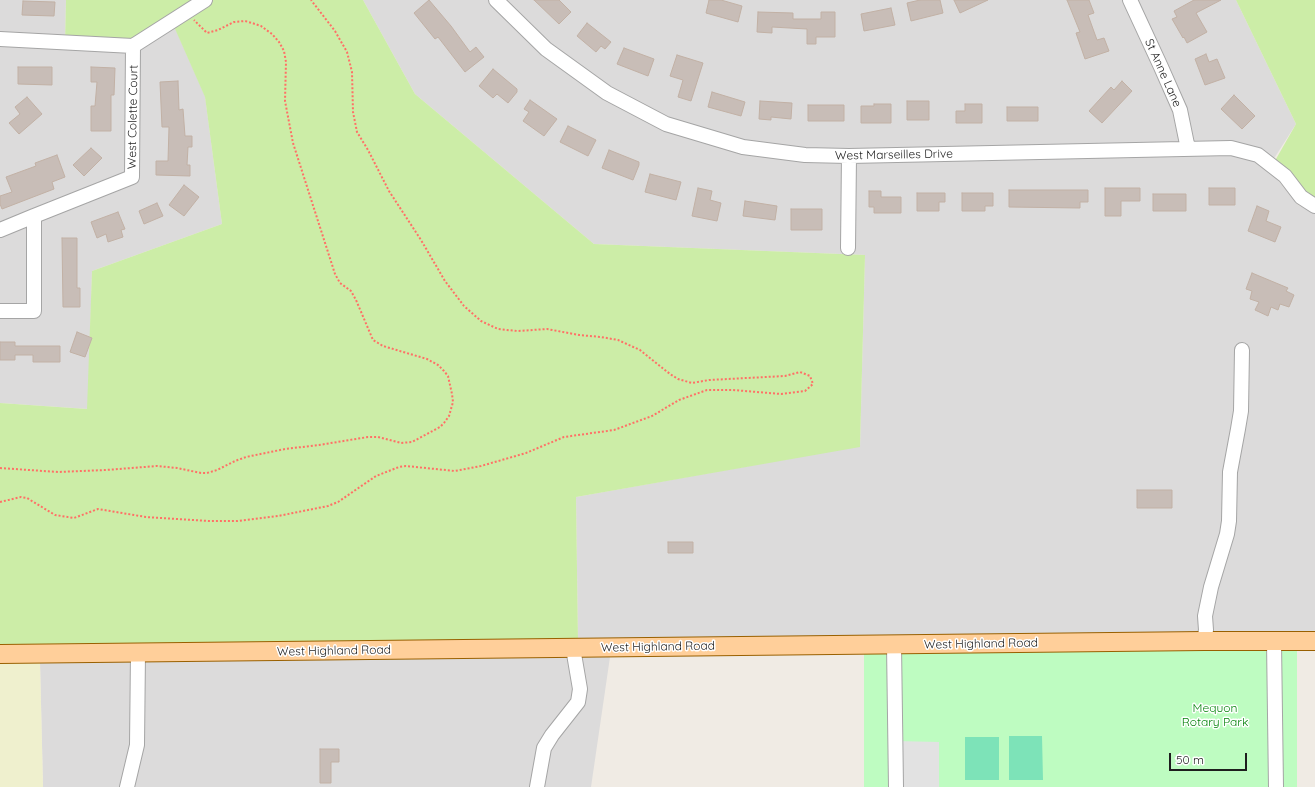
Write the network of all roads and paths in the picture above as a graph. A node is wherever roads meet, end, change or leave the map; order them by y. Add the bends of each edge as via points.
1 (205, 0) edge
2 (311, 0) edge
3 (496, 0) edge
4 (1130, 0) edge
5 (189, 10) junction
6 (0, 40) edge
7 (134, 46) junction
8 (1188, 150) junction
9 (849, 156) junction
10 (1315, 206) edge
11 (34, 216) junction
12 (0, 230) edge
13 (848, 248) dead end
14 (0, 312) edge
15 (1242, 350) dead end
16 (0, 468) edge
17 (0, 502) edge
18 (1204, 641) junction
19 (1315, 641) edge
20 (1274, 642) junction
21 (894, 645) junction
22 (572, 648) junction
23 (138, 653) junction
24 (0, 654) edge
25 (127, 787) edge
26 (537, 787) edge
27 (896, 787) edge
28 (1276, 787) edge

1 - 5 street
2 - 17 path via 335,31 347,52 352,72 353,112 357,132 389,191 445,281 464,306 481,321 498,329 548,329 618,340 640,350 678,379 692,383 785,376 800,372 810,376 813,384 805,391 781,394 707,390 679,400 652,416 614,430 564,437 526,453 481,466 455,470 399,467 376,476 333,504 278,516 237,521 208,521 146,517 98,509 74,518 55,514 27,498
3 - 9 street, West Marseilles Drive via 552,53 607,93 666,124 743,147 805,155
4 - 8 street, St Anne Lane via 1180,110
5 - 7 street
5 - 16 path via 194,20 207,33 234,22 245,21 261,26 279,42 286,62 285,101 293,142 335,274 340,283 351,291 373,340 382,346 427,359 444,371 450,384 453,402 451,411 440,427 412,442 401,443 368,437 285,449 246,457 207,473 157,466 58,472
6 - 7 street
7 - 11 street, West Colette Court via 132,177
8 - 9 street, West Marseilles Drive
8 - 10 street, West Marseilles Drive via 1231,148 1258,155 1285,176 1301,197
9 - 13 street
11 - 12 street, West Colette Court
11 - 14 street via 34,311
15 - 18 street via 1241,411 1230,472 1229,521 1211,587 1205,616
18 - 20 main road, West Highland Road
18 - 21 main road, West Highland Road
19 - 20 main road, West Highland Road
20 - 28 street
21 - 22 main road, West Highland Road
21 - 27 street
22 - 23 main road, West Highland Road
22 - 26 street via 580,689 578,702 544,748
23 - 24 main road, West Highland Road
23 - 25 street via 137,745

